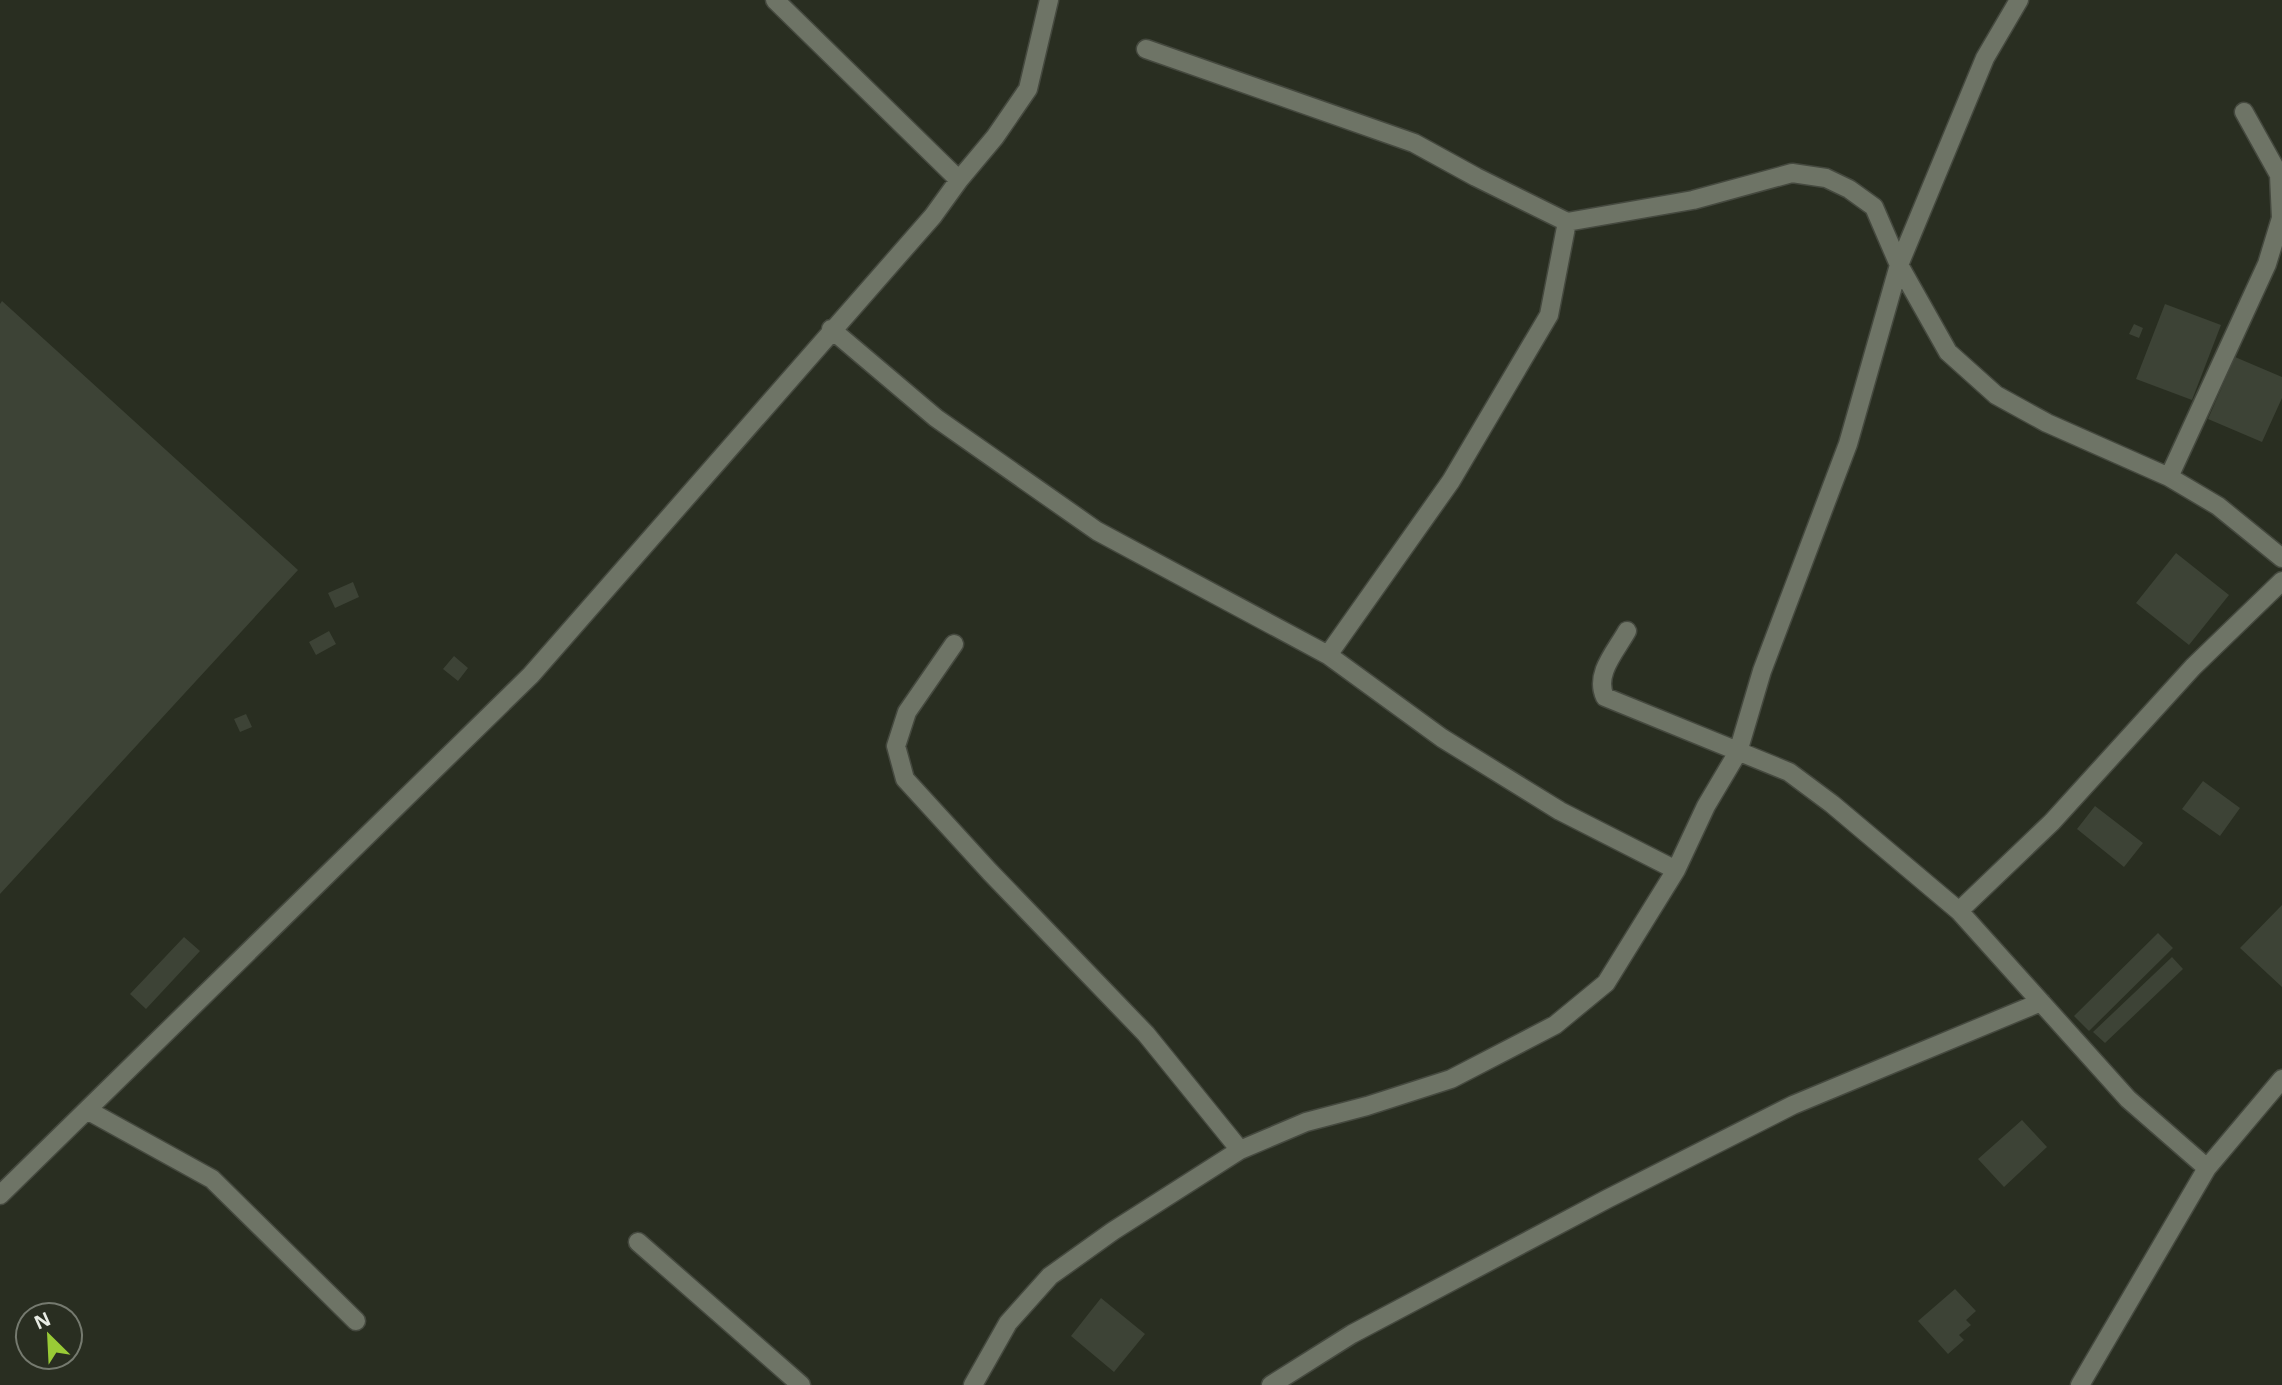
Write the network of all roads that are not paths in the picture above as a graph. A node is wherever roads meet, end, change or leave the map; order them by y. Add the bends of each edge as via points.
1 (775, 0) edge
2 (1049, 0) edge
3 (2018, 0) edge
4 (1146, 49) dead end
5 (2244, 112) dead end
6 (959, 180) junction
7 (1567, 222) junction
8 (1899, 265) junction
9 (831, 329) junction
10 (2169, 477) junction
11 (2282, 558) edge
12 (2282, 581) edge
13 (1627, 631) dead end
14 (954, 644) dead end
15 (1328, 655) junction
16 (1738, 752) junction
17 (1676, 870) junction
18 (1959, 911) junction
19 (2041, 1002) junction
20 (2282, 1079) edge
21 (86, 1110) junction
22 (1240, 1150) junction
23 (2207, 1168) junction
24 (0, 1195) edge
25 (638, 1242) dead end
26 (356, 1321) dead end
27 (801, 1385) edge
28 (973, 1385) edge
29 (1272, 1385) edge
30 (2080, 1385) edge

1 - 6 street
2 - 6 street via 1028,89
3 - 8 street via 1985,58
4 - 7 street via 1414,143
5 - 10 street via 2279,174 2281,218 2267,264
6 - 9 street via 933,216
7 - 8 street via 1693,200 1792,173 1826,178 1874,207
7 - 15 street via 1549,315 1451,481
8 - 10 street via 1948,352 1996,396
8 - 16 street via 1848,444 1762,670
9 - 15 street via 936,418 1097,531
9 - 21 street via 531,675
10 - 11 street via 2217,506
12 - 18 street via 2193,667 2052,822
13 - 16 street via 1602,675 1600,687 1605,697
14 - 22 street via 907,712 896,746 905,779 1146,1034
15 - 17 street via 1442,738 1560,811
16 - 17 street
16 - 18 street via 1789,772
17 - 22 street via 1606,983 1555,1025 1451,1079 1306,1122
18 - 19 street
19 - 23 street via 2128,1099
19 - 29 street via 1793,1105 1352,1334
20 - 23 street
21 - 24 street
21 - 26 street via 212,1179
22 - 28 street via 1050,1276 1009,1323
23 - 30 street
25 - 27 street

